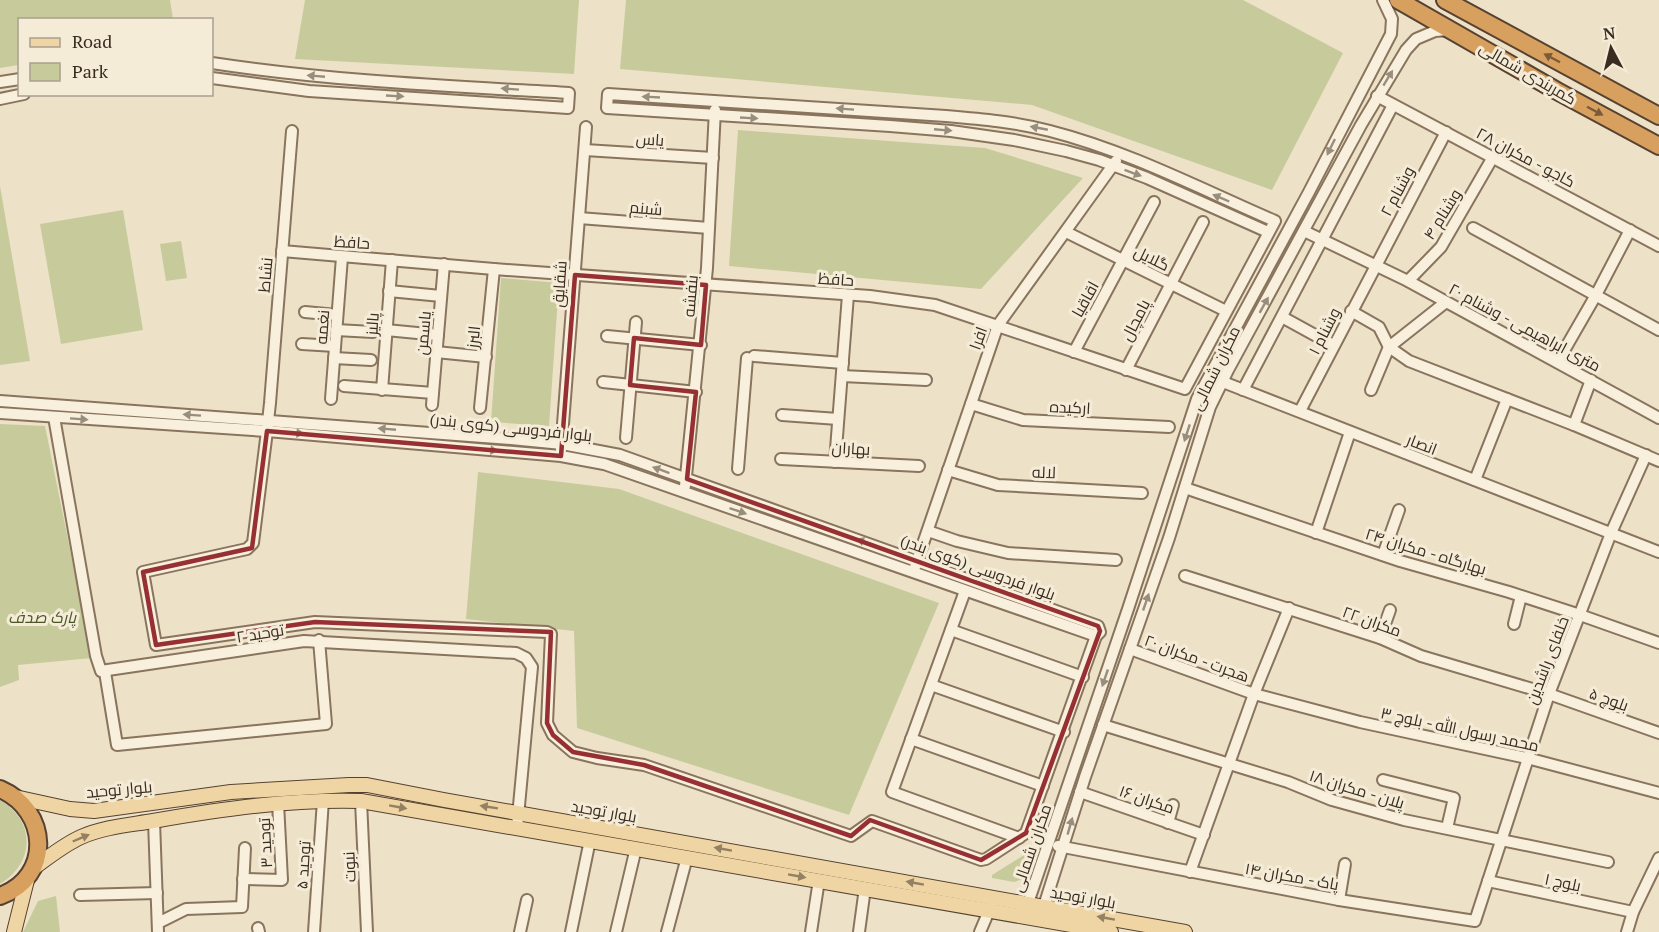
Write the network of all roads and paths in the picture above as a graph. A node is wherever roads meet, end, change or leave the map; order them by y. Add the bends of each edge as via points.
1 (1383, 0) edge
2 (1398, 0) edge
3 (1445, 0) edge
4 (1452, 30) junction
5 (213, 63) edge
6 (213, 78) edge
7 (18, 79) edge
8 (0, 82) edge
9 (443, 85) junction
10 (18, 95) edge
11 (1377, 96) junction
12 (0, 99) edge
13 (441, 99) junction
14 (716, 101) junction
15 (1393, 105) junction
16 (715, 116) junction
17 (1659, 116) edge
18 (1346, 117) junction
19 (1361, 125) junction
20 (586, 127) dead end
21 (292, 131) dead end
22 (1446, 132) junction
23 (1659, 146) edge
24 (585, 150) junction
25 (1122, 153) junction
26 (1493, 157) junction
27 (713, 158) junction
28 (1112, 166) junction
29 (1154, 202) dead end
30 (579, 218) junction
31 (1203, 222) dead end
32 (709, 228) junction
33 (1473, 228) dead end
34 (1630, 230) junction
35 (1304, 231) junction
36 (1065, 232) junction
37 (1268, 232) junction
38 (1323, 240) junction
39 (1659, 246) edge
40 (282, 251) junction
41 (342, 257) junction
42 (392, 260) junction
43 (1124, 261) junction
44 (444, 264) junction
45 (1375, 265) junction
46 (495, 269) junction
47 (575, 275) junction
48 (1408, 281) junction
49 (1171, 284) junction
50 (706, 285) junction
51 (389, 291) junction
52 (848, 295) junction
53 (1596, 295) junction
54 (441, 296) junction
55 (1446, 302) junction
56 (1226, 311) junction
57 (1351, 311) junction
58 (305, 312) dead end
59 (337, 315) junction
60 (1282, 317) junction
61 (636, 322) dead end
62 (998, 325) junction
63 (336, 330) junction
64 (386, 330) junction
65 (1659, 330) edge
66 (373, 332) dead end
67 (438, 335) junction
68 (607, 336) dead end
69 (634, 338) junction
70 (302, 344) dead end
71 (700, 345) junction
72 (1333, 345) junction
73 (335, 346) junction
74 (1389, 347) junction
75 (436, 352) junction
76 (1074, 352) junction
77 (486, 357) junction
78 (334, 358) junction
79 (371, 360) dead end
80 (1557, 361) junction
81 (843, 363) junction
82 (1126, 370) junction
83 (842, 376) junction
84 (926, 380) dead end
85 (1592, 380) junction
86 (603, 382) dead end
87 (1223, 382) junction
88 (630, 385) junction
89 (344, 386) dead end
90 (382, 390) junction
91 (1244, 390) junction
92 (1371, 390) dead end
93 (696, 392) junction
94 (433, 393) junction
95 (331, 399) dead end
96 (1507, 399) junction
97 (0, 401) edge
98 (29, 402) junction
99 (972, 404) junction
100 (432, 405) dead end
101 (480, 408) dead end
102 (1300, 411) junction
103 (0, 413) edge
104 (27, 415) junction
105 (782, 415) dead end
106 (54, 417) junction
107 (1659, 418) edge
108 (838, 419) junction
109 (1574, 425) junction
110 (267, 426) junction
111 (1169, 427) dead end
112 (412, 431) junction
113 (1350, 432) junction
114 (626, 438) dead end
115 (411, 443) junction
116 (562, 444) junction
117 (1646, 454) junction
118 (561, 456) junction
119 (781, 459) dead end
120 (1659, 461) edge
121 (835, 462) junction
122 (919, 466) dead end
123 (738, 469) dead end
124 (948, 470) junction
125 (687, 479) junction
126 (1475, 480) junction
127 (1185, 488) junction
128 (684, 492) junction
129 (1142, 493) dead end
130 (1399, 510) dead end
131 (928, 531) junction
132 (1316, 532) junction
133 (1611, 533) junction
134 (1659, 552) edge
135 (1383, 555) junction
136 (1116, 560) dead end
137 (917, 561) junction
138 (913, 572) junction
139 (1185, 576) dead end
140 (965, 591) junction
141 (1521, 596) junction
142 (1289, 608) junction
143 (1390, 610) dead end
144 (1580, 615) junction
145 (1514, 624) dead end
146 (951, 630) junction
147 (1097, 631) junction
148 (1380, 638) junction
149 (319, 640) junction
150 (1659, 643) edge
151 (1130, 649) junction
152 (105, 672) junction
153 (1083, 676) junction
154 (931, 685) junction
155 (1254, 694) junction
156 (1549, 694) junction
157 (1103, 725) junction
158 (1064, 732) junction
159 (1659, 733) edge
160 (911, 739) junction
161 (1527, 758) junction
162 (1229, 764) junction
163 (0, 778) edge
164 (1383, 780) dead end
165 (1043, 786) junction
166 (1080, 792) junction
167 (8, 793) edge
168 (1659, 793) edge
169 (323, 800) junction
170 (361, 801) junction
171 (278, 803) junction
172 (1173, 805) dead end
173 (519, 812) junction
174 (154, 821) junction
175 (1168, 823) junction
176 (517, 827) junction
177 (1447, 828) junction
178 (1203, 835) junction
179 (1019, 838) junction
180 (1501, 839) junction
181 (590, 840) junction
182 (1049, 842) junction
183 (245, 848) dead end
184 (636, 848) junction
185 (1064, 848) junction
186 (687, 857) junction
187 (1608, 862) dead end
188 (1658, 863) edge
189 (1345, 864) dead end
190 (30, 872) junction
191 (1190, 872) junction
192 (243, 879) junction
193 (819, 880) junction
194 (1488, 881) junction
195 (865, 888) junction
196 (157, 893) junction
197 (80, 895) dead end
198 (0, 896) edge
199 (527, 900) dead end
200 (1339, 900) junction
201 (1028, 903) junction
202 (992, 904) junction
203 (1044, 906) junction
204 (1633, 912) junction
205 (1032, 918) junction
206 (158, 927) edge
207 (14, 932) edge
208 (314, 932) edge
209 (367, 932) edge
210 (520, 932) edge
211 (570, 932) edge
212 (616, 932) edge
213 (667, 932) edge
214 (811, 932) edge
215 (859, 932) edge
216 (980, 932) edge
217 (1111, 932) edge
218 (1185, 932) edge
219 (1627, 932) edge

1 - 18 street, مکران شمالی via 1392,19 1391,33
2 - 4 highway, کمربندی شمالی
17 -> 3 highway
11 -> 4 street, مکران شمالی via 1416,39
4 -> 23 highway, کمربندی شمالی
9 -> 5 street
6 -> 13 street via 309,91
7 - 8 street
9 - 13 street
13 -> 9 street via 568,108 569,93
10 - 12 street
11 - 15 street, کاجو - مکران ۲۸
11 - 19 street, مکران شمالی
14 - 16 street, بنفشه
14 -> 16 street via 608,94 607,108
25 -> 14 street via 1050,130 1001,121
15 - 22 street, کاجو - مکران ۲۸
15 - 38 street
16 - 27 street, بنفشه
16 -> 28 street via 951,131 1066,151
18 - 19 street
18 -> 182 street, مکران شمالی via 1197,399
19 - 35 street, مکران شمالی
20 - 24 street, شقایق
21 - 40 street, نشاط
22 - 26 street, کاجو - مکران ۲۸
22 - 45 street, وشنام ۲
24 - 27 street, یاس
24 - 30 street, شقایق
25 - 28 street, افرا
37 -> 25 street, حافظ via 1275,221
26 - 34 street, کاجو - مکران ۲۸
26 - 48 street, وشنام ۴ via 1442,247
27 - 32 street, بنفشه
28 - 36 street, افرا
28 -> 37 street
29 - 43 street
30 - 32 street, شبنم
30 - 47 street, شقایق
31 - 49 street, پامچال
32 - 50 street, بنفشه
33 - 53 street
34 - 39 street, کاجو - مکران ۲۸
34 - 53 street
35 - 38 street, ۲۰ متری ابراهیمی - وشنام
87 -> 35 street, مکران شمالی
36 - 43 street, گلایل
36 - 62 street, افرا
37 - 56 street, حافظ
38 - 45 street, ۲۰ متری ابراهیمی - وشنام
38 - 60 street
40 - 41 street, حافظ
40 - 110 street, نشاط
41 - 42 street, حافظ
41 - 59 street, نغمه
42 - 44 street, حافظ
42 - 51 street, پالیز
43 - 49 street, گلایل
43 - 76 street, اقاقیا
44 - 46 street, حافظ
44 - 54 street, یاسمن
45 - 48 street, ۲۰ متری ابراهیمی - وشنام
45 - 57 street, وشنام ۱
46 - 47 street, حافظ
46 - 77 street, البرز
47 - 50 street, حافظ
47 - 116 street, شقایق
48 - 55 street, ۲۰ متری ابراهیمی - وشنام
49 - 56 street, گلایل
49 - 82 street, پامچال
50 - 52 street, حافظ
50 - 71 street, بنفشه
51 - 54 street
51 - 64 street, پالیز
52 - 62 street, حافظ via 935,305
52 - 81 street
53 - 65 street
53 - 80 street
54 - 67 street, یاسمن
55 - 74 street
55 - 80 street, ۲۰ متری ابراهیمی - وشنام
56 - 82 street, حافظ via 1185,389
57 - 72 street, وشنام ۱
57 - 74 street via 1379,327
58 - 59 street
59 - 63 street, نغمه
60 - 72 street
60 - 91 street
61 - 69 street
62 - 76 street, حافظ
62 - 99 street, افرا
63 - 66 street
63 - 73 street, نغمه
64 - 67 street
64 - 90 street, پالیز
67 - 75 street, یاسمن
68 - 69 street
69 - 71 street
69 - 88 street
70 - 73 street
71 - 93 street, بنفشه
72 - 102 street, وشنام ۱
73 - 78 street, نغمه
74 - 92 street
74 - 96 street via 1409,361
75 - 77 street
75 - 94 street, یاسمن
76 - 82 street, حافظ
77 - 101 street, البرز
78 - 79 street
78 - 95 street, نغمه
80 - 85 street, ۲۰ متری ابراهیمی - وشنام
81 - 83 street
81 - 123 street via 750,357
83 - 84 street
83 - 108 street
85 - 107 street, ۲۰ متری ابراهیمی - وشنام
85 - 109 street
86 - 88 street
87 - 91 street, انصار
87 - 127 street, مکران شمالی via 1210,407
88 - 93 street
88 - 114 street
89 - 90 street
90 - 94 street
91 - 102 street, انصار
93 - 125 street, بنفشه
94 - 100 street, یاسمن
96 - 109 street
96 - 126 street
97 - 98 street, بلوار فردوسی (کوی بندر)
98 - 104 street
110 -> 98 street, بلوار فردوسی (کوی بندر)
99 - 111 street, ارکیده via 1023,420
99 - 124 street, افرا
102 - 113 street, انصار
103 - 104 street, بلوار فردوسی (کوی بندر)
104 - 106 street, بلوار فردوسی (کوی بندر)
105 - 108 street
106 -> 110 street, بلوار فردوسی (کوی بندر)
106 - 152 street via 96,656
108 - 121 street
109 - 117 street
112 -> 110 street, بلوار فردوسی (کوی بندر)
110 -> 115 street, بلوار فردوسی (کوی بندر)
110 - 179 street, نشاط via 250,547 143,572 156,645 315,622 547,632 551,634 548,723 553,735 573,752 644,765 851,836 872,821 983,860
112 - 115 street
112 - 116 street, بلوار فردوسی (کوی بندر)
113 - 126 street, انصار
113 - 132 street
115 -> 118 street, بلوار فردوسی (کوی بندر)
116 - 118 street, شقایق
125 -> 116 street, بلوار فردوسی (کوی بندر) via 620,456
117 - 120 street
117 - 133 street, خلفای راشدین
118 - 128 street, بلوار فردوسی (کوی بندر) via 604,464
119 - 121 street, بهاران
121 - 122 street, بهاران
124 - 129 street, لاله via 998,485
124 - 131 street, افرا
125 - 128 street, بنفشه
137 -> 125 street, بلوار فردوسی (کوی بندر)
126 - 133 street, انصار
127 - 132 street, بهارگاه - مکران ۲۴
151 -> 127 street, مکران شمالی
128 -> 138 street, بلوار فردوسی (کوی بندر)
130 - 135 street
131 - 136 street via 1008,553
131 - 137 street, افرا
132 - 135 street, بهارگاه - مکران ۲۴
133 - 134 street, انصار
133 - 144 street, خلفای راشدین
135 - 141 street, بهارگاه - مکران ۲۴
137 - 138 street, افرا
137 - 147 street, بلوار فردوسی (کوی بندر)
138 - 140 street, بلوار فردوسی (کوی بندر)
139 - 142 street, مکران ۲۲
140 - 146 street
140 - 147 street, بلوار فردوسی (کوی بندر)
141 - 144 street, بهارگاه - مکران ۲۴
141 - 145 street
142 - 148 street, مکران ۲۲
142 - 155 street
143 - 148 street
144 - 150 street, بهارگاه - مکران ۲۴
144 - 156 street, خلفای راشدین
146 - 153 street
146 - 154 street
147 - 153 street
148 - 156 street, مکران ۲۲ via 1421,656
149 - 152 street, توحید ۲
149 - 152 street via 326,724 117,745
149 - 173 street, توحید ۲ via 516,653 526,658 532,677
151 - 155 street, هجرت - مکران ۲۰
151 - 157 street, مکران شمالی
153 - 158 street
154 - 158 street
154 - 160 street
155 - 161 street, محمد رسول الله - بلوچ ۳ via 1360,722
155 - 162 street
156 - 159 street, بلوچ ۵
156 - 161 street, خلفای راشدین
157 - 162 street, پلان - مکران ۱۸
157 - 166 street, مکران شمالی
158 - 165 street
160 - 165 street
160 - 179 street via 892,792
161 - 168 street, محمد رسول الله - بلوچ ۳
161 - 180 street, خلفای راشدین
162 - 177 street, پلان - مکران ۱۸ via 1332,800
162 - 178 street
163 - 167 highway
164 - 177 street via 1451,796 1455,801
165 - 179 street via 1026,833
166 - 175 street, مکران ۱۶
185 -> 166 street, مکران شمالی
173 -> 167 main road, بلوار توحید via 367,785 231,792 94,810 70,809
167 - 190 highway via 27,808 37,830 38,846
169 - 170 main road, بلوار توحید
169 - 171 main road, بلوار توحید
169 - 208 street, توحید ۵
170 -> 176 main road, بلوار توحید
170 - 209 street, نبوت
171 - 174 main road, بلوار توحید
171 - 192 street, توحید ۳ via 282,880
172 - 175 street
173 - 176 street
202 -> 173 main road, بلوار توحید
190 -> 174 main road, بلوار توحید via 82,836
174 - 196 street
175 - 178 street, مکران ۱۶
176 - 181 main road, بلوار توحید
177 - 180 street, پلان - مکران ۱۸
178 - 191 street
180 - 187 street, پلان - مکران ۱۸
180 - 194 street, خلفای راشدین
181 - 184 main road, بلوار توحید
181 - 211 street
182 - 185 street, پاک - مکران ۱۴
182 - 201 street, مکران شمالی
183 - 192 street
184 - 186 main road, بلوار توحید
184 - 212 street
185 - 191 street, پاک - مکران ۱۴
185 - 203 street, مکران شمالی
186 -> 193 main road, بلوار توحید
186 - 213 street
188 - 204 street
189 - 200 street
190 - 198 highway via 17,887
190 - 207 main road
191 - 200 street, پاک - مکران ۱۴
192 - 206 street via 242,907 186,909
193 - 195 main road, بلوار توحید
193 - 214 street
194 - 200 street, پاک - مکران ۱۴ via 1475,921
194 - 204 street, بلوچ ۱
195 - 202 main road, بلوار توحید
195 - 215 street
196 - 197 street
196 - 206 street
199 - 210 street
201 - 202 main road, بلوار توحید
201 - 203 main road, بلوار توحید
201 - 205 street, مکران شمالی
202 - 205 main road, بلوار توحید
202 - 216 street
203 - 205 street, مکران شمالی
218 -> 203 main road, بلوار توحید
204 - 219 street
205 - 217 main road, بلوار توحید

